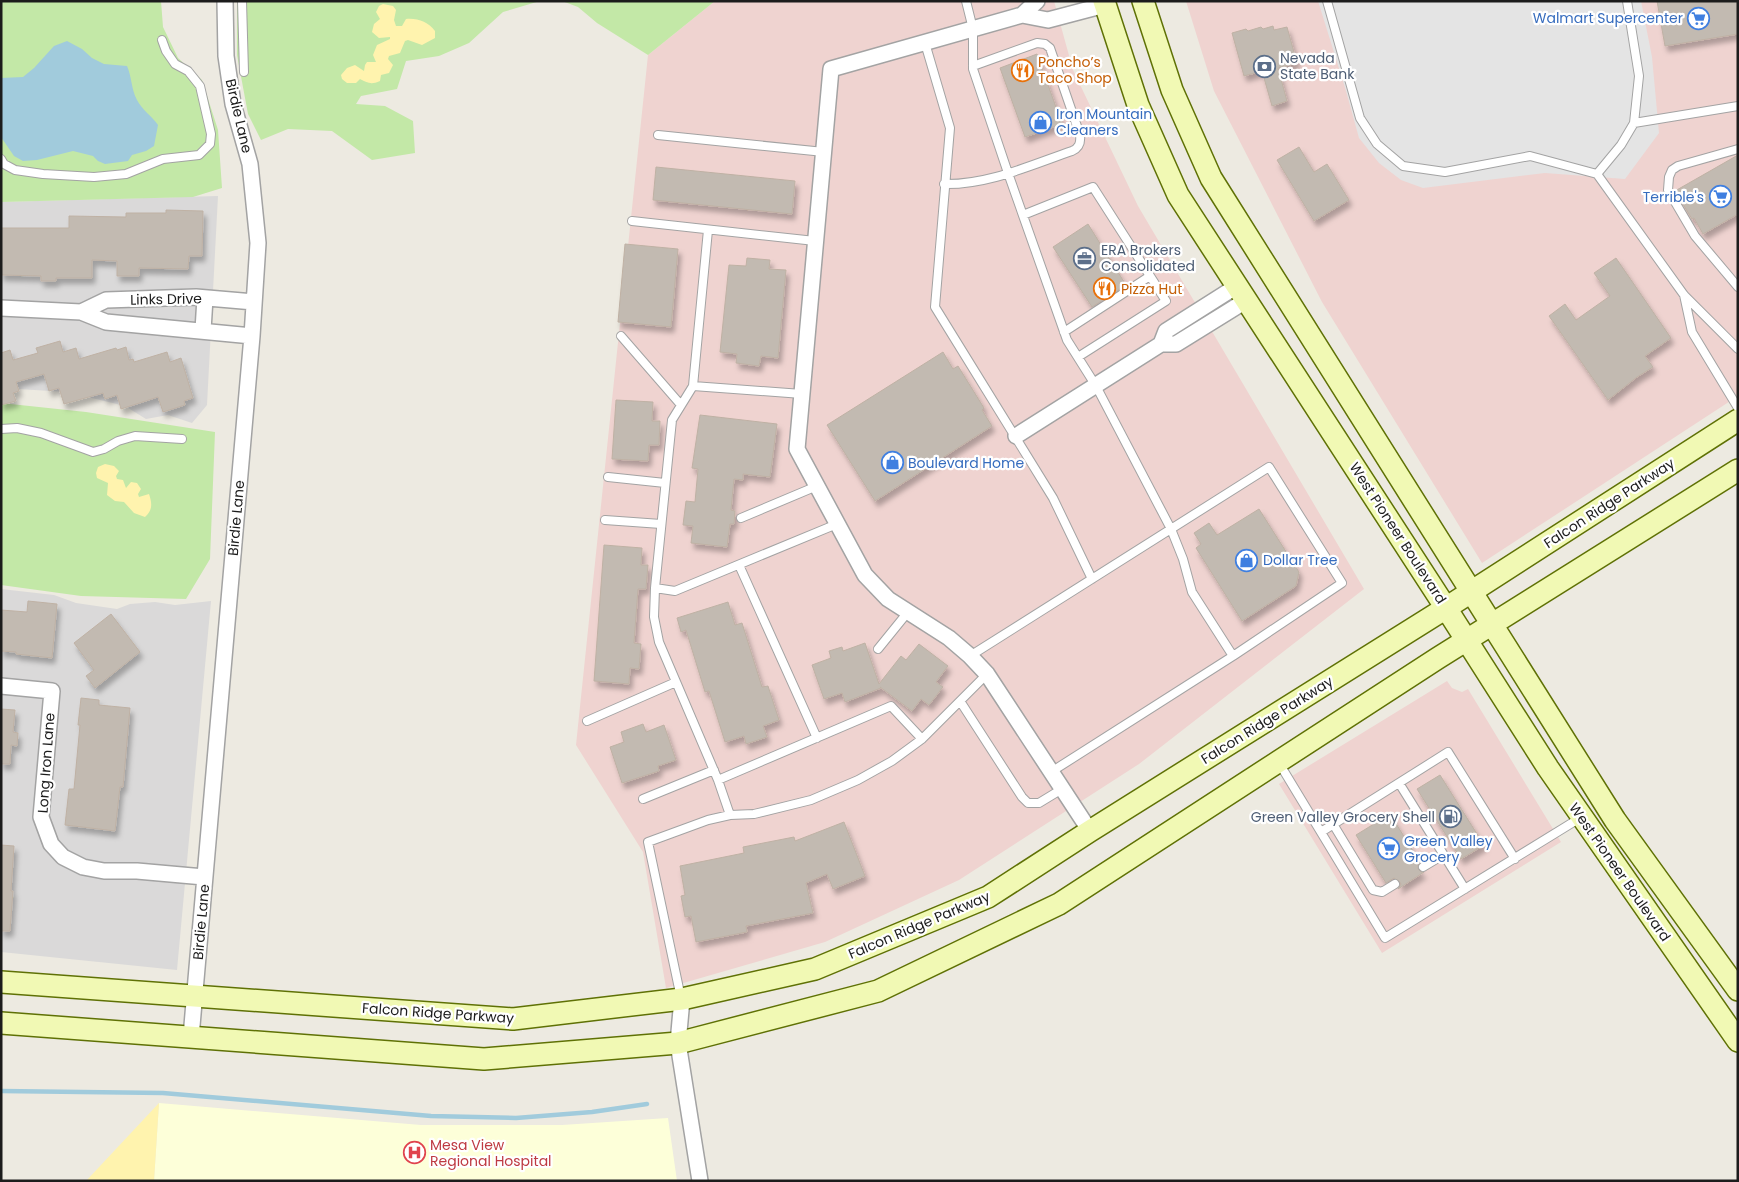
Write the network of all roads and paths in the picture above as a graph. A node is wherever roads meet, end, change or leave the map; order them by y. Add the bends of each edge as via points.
1 (225, 1) edge
2 (242, 1) edge
3 (966, 1) edge
4 (1037, 1) edge
5 (1143, 1) edge
6 (1327, 1) edge
7 (1627, 1) edge
8 (1110, 2) edge
9 (1022, 15) junction
10 (973, 29) junction
11 (162, 40) dead end
12 (925, 43) junction
13 (973, 66) junction
14 (244, 72) dead end
15 (1738, 106) edge
16 (1634, 123) junction
17 (658, 135) dead end
18 (1738, 149) edge
19 (824, 152) junction
20 (1, 159) edge
21 (1008, 173) junction
22 (1597, 174) junction
23 (944, 184) junction
24 (1023, 215) junction
25 (632, 221) dead end
26 (708, 230) junction
27 (815, 242) junction
28 (1150, 276) junction
29 (1738, 287) edge
30 (1242, 293) junction
31 (1684, 295) junction
32 (205, 298) junction
33 (254, 302) junction
34 (1, 308) edge
35 (81, 312) junction
36 (203, 330) junction
37 (1064, 332) junction
38 (252, 336) junction
39 (621, 336) dead end
40 (1738, 349) edge
41 (1078, 357) junction
42 (693, 386) junction
43 (1096, 386) junction
44 (802, 394) junction
45 (680, 405) junction
46 (1738, 408) edge
47 (1738, 420) edge
48 (1, 429) edge
49 (1016, 436) junction
50 (182, 439) dead end
51 (1738, 470) edge
52 (608, 478) dead end
53 (665, 483) junction
54 (817, 486) junction
55 (741, 518) dead end
56 (605, 520) dead end
57 (661, 524) junction
58 (837, 524) junction
59 (1171, 529) junction
60 (739, 565) junction
61 (1092, 579) junction
62 (655, 588) junction
63 (1470, 592) junction
64 (1446, 608) junction
65 (908, 612) junction
66 (1492, 624) junction
67 (1467, 640) junction
68 (878, 649) dead end
69 (970, 656) junction
70 (1233, 656) junction
71 (987, 674) junction
72 (676, 682) junction
73 (1, 686) edge
74 (960, 701) junction
75 (588, 721) dead end
76 (817, 738) junction
77 (922, 739) junction
78 (1278, 762) junction
79 (714, 770) junction
80 (1051, 772) junction
81 (718, 780) junction
82 (1399, 782) junction
83 (1062, 789) junction
84 (643, 799) dead end
85 (730, 815) junction
86 (1582, 817) junction
87 (1333, 824) junction
88 (1090, 831) junction
89 (1321, 832) junction
90 (1638, 852) junction
91 (1443, 854) junction
92 (1515, 859) junction
93 (1423, 867) dead end
94 (204, 877) junction
95 (1395, 884) dead end
96 (1465, 889) junction
97 (1, 982) edge
98 (1738, 990) edge
99 (194, 996) junction
100 (682, 1000) junction
101 (1, 1023) edge
102 (191, 1037) junction
103 (1738, 1041) edge
104 (678, 1044) junction
105 (700, 1181) edge

1 - 33 street, Birdie Lane via 226,56 233,104 250,164 258,242
2 - 14 lane
3 - 10 lane
4 - 9 street
5 - 63 main road, West Pioneer Boulevard via 1172,90 1211,178
6 - 22 lane via 1360,118 1378,144 1403,166 1444,172 1530,156
7 - 16 lane via 1639,76
8 - 9 street via 1048,20
8 - 30 main road, West Pioneer Boulevard via 1138,105 1178,195
9 - 10 street
10 - 12 street
10 - 13 lane
11 - 20 lane via 174,64 188,71 200,86 211,134 210,144 200,155 163,159 126,174 94,177 15,170
12 - 19 street via 831,69
12 - 23 lane via 950,128
13 - 21 lane
13 - 21 lane via 1037,43 1045,44 1050,48 1080,135 1081,142 1077,148
15 - 16 lane
16 - 22 lane
17 - 19 lane
18 - 29 lane via 1678,166 1668,177 1668,190 1695,236
19 - 27 street
21 - 23 lane
21 - 24 lane
22 - 31 lane
23 - 49 lane via 935,307
24 - 28 lane via 1093,187
24 - 37 lane
25 - 26 lane
26 - 27 lane
26 - 42 lane
27 - 44 street
28 - 37 lane
28 - 41 lane via 1166,301
30 - 43 street via 1166,332 1161,344
30 - 64 main road, West Pioneer Boulevard
31 - 40 lane
31 - 46 lane via 1692,332
32 - 33 street, Links Drive
32 - 35 street, Links Drive via 106,300
32 - 36 street
33 - 38 street, Birdie Lane
34 - 35 street, Links Drive
35 - 36 street, Links Drive via 106,322
36 - 38 street, Links Drive
37 - 41 lane
38 - 94 street, Birdie Lane
39 - 45 lane
41 - 43 lane
42 - 44 lane
42 - 45 lane
43 - 49 street
43 - 59 lane
44 - 54 street via 796,449
45 - 53 lane via 672,420
47 - 63 main road, Falcon Ridge Parkway
48 - 50 lane via 17,428 41,433 93,452 135,436
49 - 61 lane via 1053,498
51 - 66 main road
52 - 53 lane
53 - 57 lane
54 - 55 lane
54 - 58 street
56 - 57 lane
57 - 62 lane
58 - 60 lane
58 - 65 street via 865,575 888,599
59 - 61 lane
59 - 70 lane via 1192,592
59 - 70 lane via 1269,467 1342,583
60 - 62 lane via 675,592
60 - 76 lane
61 - 69 lane
62 - 72 lane via 654,617 659,642
63 - 64 main road, Falcon Ridge Parkway
63 - 66 main road, West Pioneer Boulevard
64 - 67 main road, West Pioneer Boulevard
64 - 88 main road, Falcon Ridge Parkway
65 - 68 lane
65 - 69 street via 949,638
66 - 67 main road
66 - 90 main road, West Pioneer Boulevard
67 - 78 main road
67 - 86 main road, West Pioneer Boulevard
69 - 71 street
70 - 80 lane
71 - 74 lane
71 - 80 street
72 - 75 lane
72 - 79 lane
73 - 94 street, Long Iron Lane via 52,691 41,817 51,844 63,857 104,871
74 - 77 lane
74 - 83 lane via 1028,804 1039,803
76 - 77 lane via 891,706
76 - 81 lane
77 - 85 lane via 858,780 811,800 754,814
78 - 89 lane
78 - 104 main road via 1059,904 878,991
79 - 81 lane
79 - 84 lane
80 - 83 street
81 - 85 lane
82 - 87 lane
82 - 91 lane
82 - 92 lane via 1448,752
83 - 88 street
85 - 100 lane via 648,842
86 - 90 main road via 1597,815
86 - 92 lane
86 - 103 main road, West Pioneer Boulevard
87 - 89 lane
87 - 95 lane via 1373,890 1382,892
88 - 100 main road, Falcon Ridge Parkway via 988,897 814,969
89 - 96 lane via 1385,938
90 - 98 main road, West Pioneer Boulevard
91 - 93 lane
91 - 96 lane
92 - 96 lane
94 - 99 street, Birdie Lane
97 - 99 main road, Falcon Ridge Parkway
99 - 100 main road, Falcon Ridge Parkway via 513,1019
99 - 102 street, Birdie Lane
100 - 104 street
101 - 102 main road
102 - 104 main road via 484,1059
104 - 105 street

